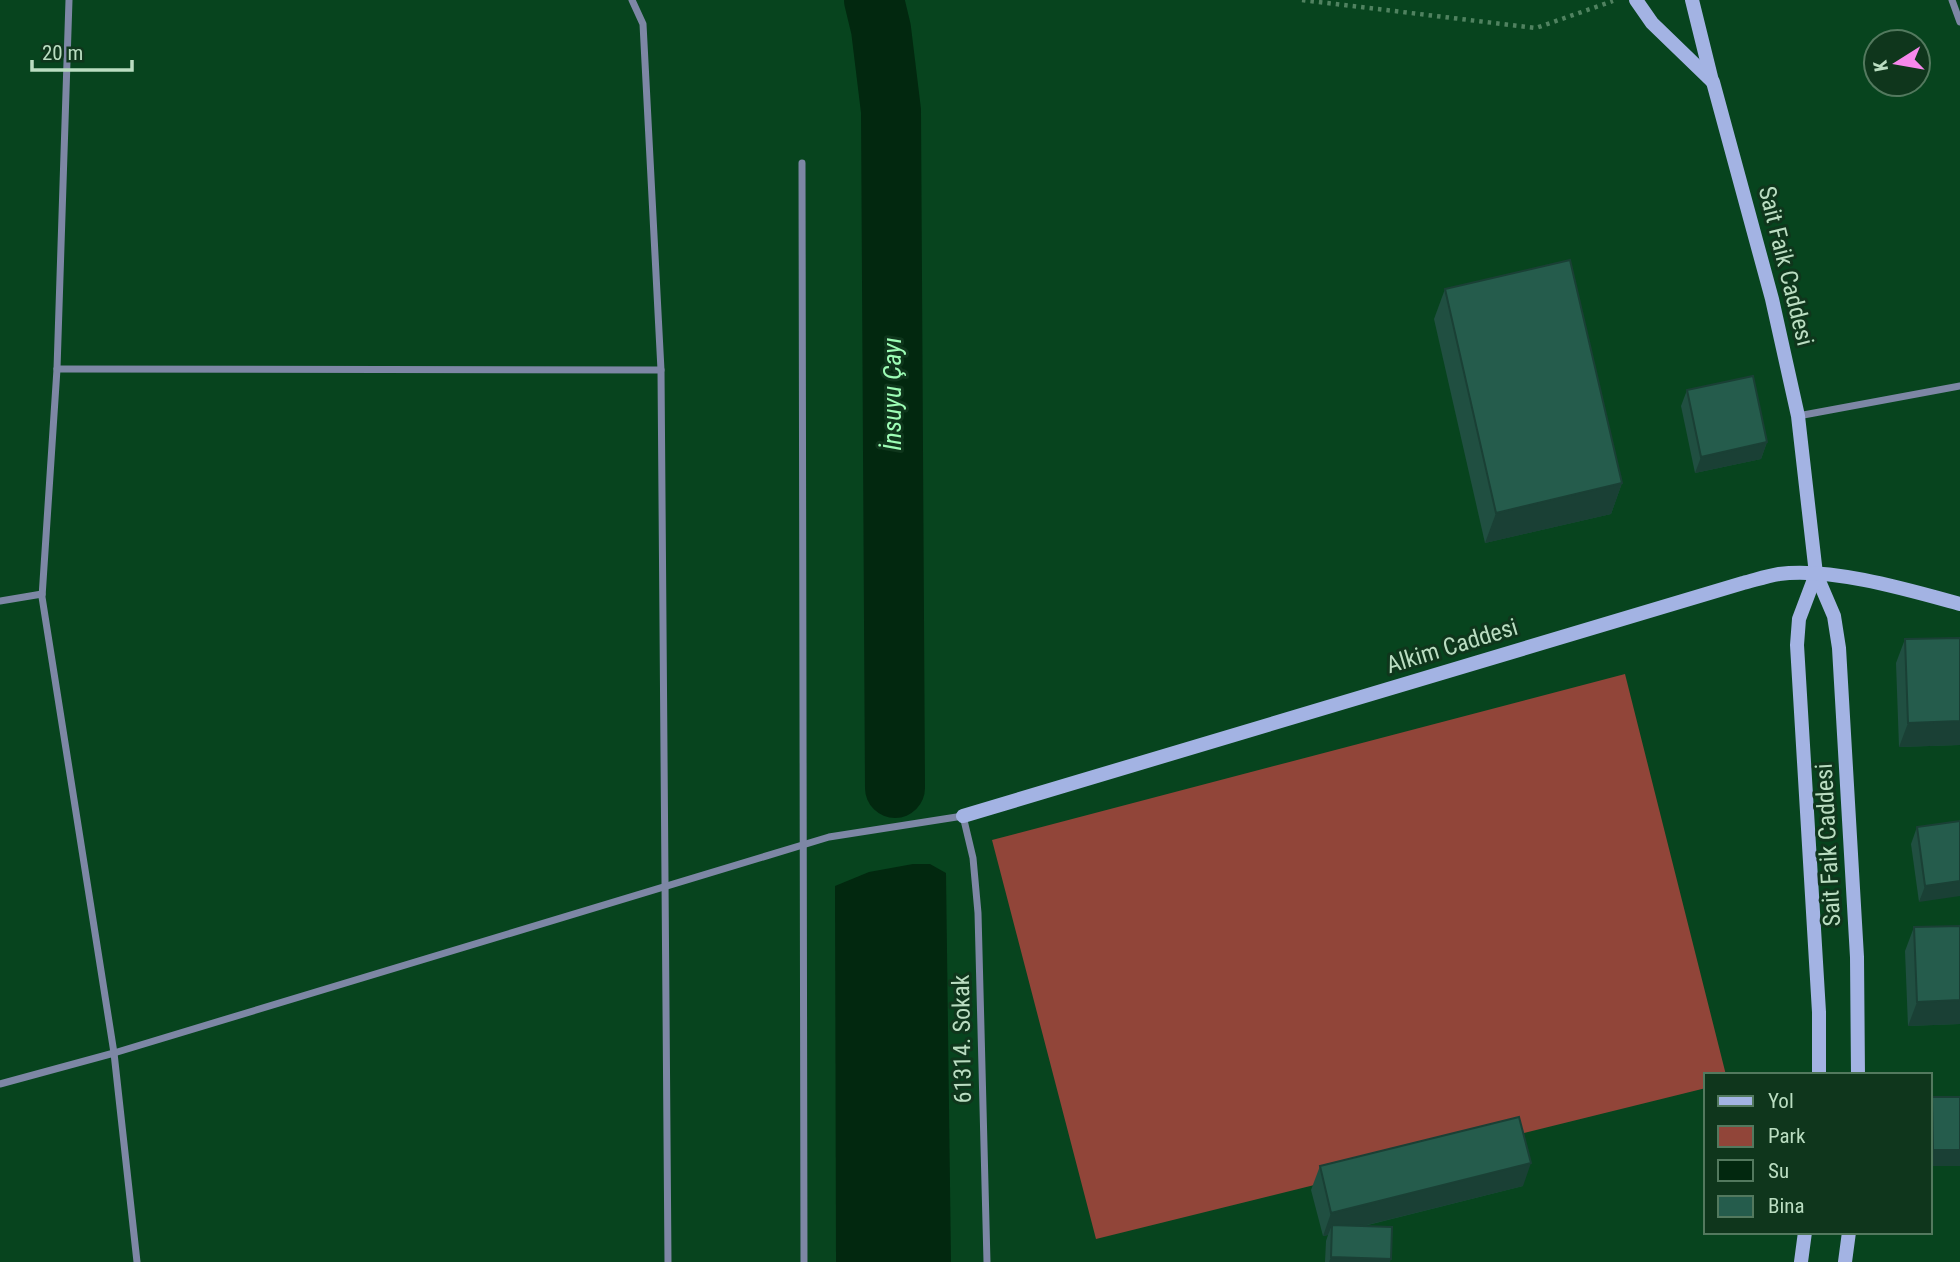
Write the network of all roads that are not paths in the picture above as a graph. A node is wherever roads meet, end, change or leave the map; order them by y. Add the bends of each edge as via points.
1 (69, 0) edge
2 (632, 0) edge
3 (1636, 0) edge
4 (1692, 0) edge
5 (1952, 0) edge
6 (1960, 22) edge
7 (1713, 82) junction
8 (802, 163) dead end
9 (57, 369) junction
10 (662, 370) junction
11 (1960, 386) edge
12 (1798, 416) junction
13 (1816, 574) junction
14 (42, 594) junction
15 (0, 601) edge
16 (1960, 604) edge
17 (963, 816) junction
18 (803, 845) junction
19 (665, 887) junction
20 (114, 1053) junction
21 (1819, 1073) edge
22 (1858, 1073) edge
23 (0, 1084) edge
24 (1805, 1234) edge
25 (1849, 1234) edge
26 (137, 1262) edge
27 (668, 1262) edge
28 (804, 1262) edge
29 (987, 1262) edge
30 (1801, 1262) edge
31 (1845, 1262) edge

1 - 9 street
2 - 10 street via 643,24
3 - 7 street via 1652,23
4 - 7 street, Sait Faik Caddesi
5 - 6 street
7 - 12 street, Sait Faik Caddesi via 1772,299
8 - 18 street
9 - 10 street
9 - 14 street
10 - 19 street
11 - 12 street
12 - 13 street, Sait Faik Caddesi
13 - 16 street, Alkim Caddesi
13 - 17 street, Alkim Caddesi via 1780,574 1742,583
13 - 21 street, Sait Faik Caddesi via 1799,619 1797,645
13 - 22 street, Sait Faik Caddesi via 1834,616 1839,648 1857,957
14 - 15 street
14 - 20 street
17 - 18 street
17 - 29 street, 61314. Sokak via 978,913
18 - 19 street
18 - 28 street
19 - 20 street
19 - 27 street
20 - 23 street
20 - 26 street
24 - 30 street
25 - 31 street

